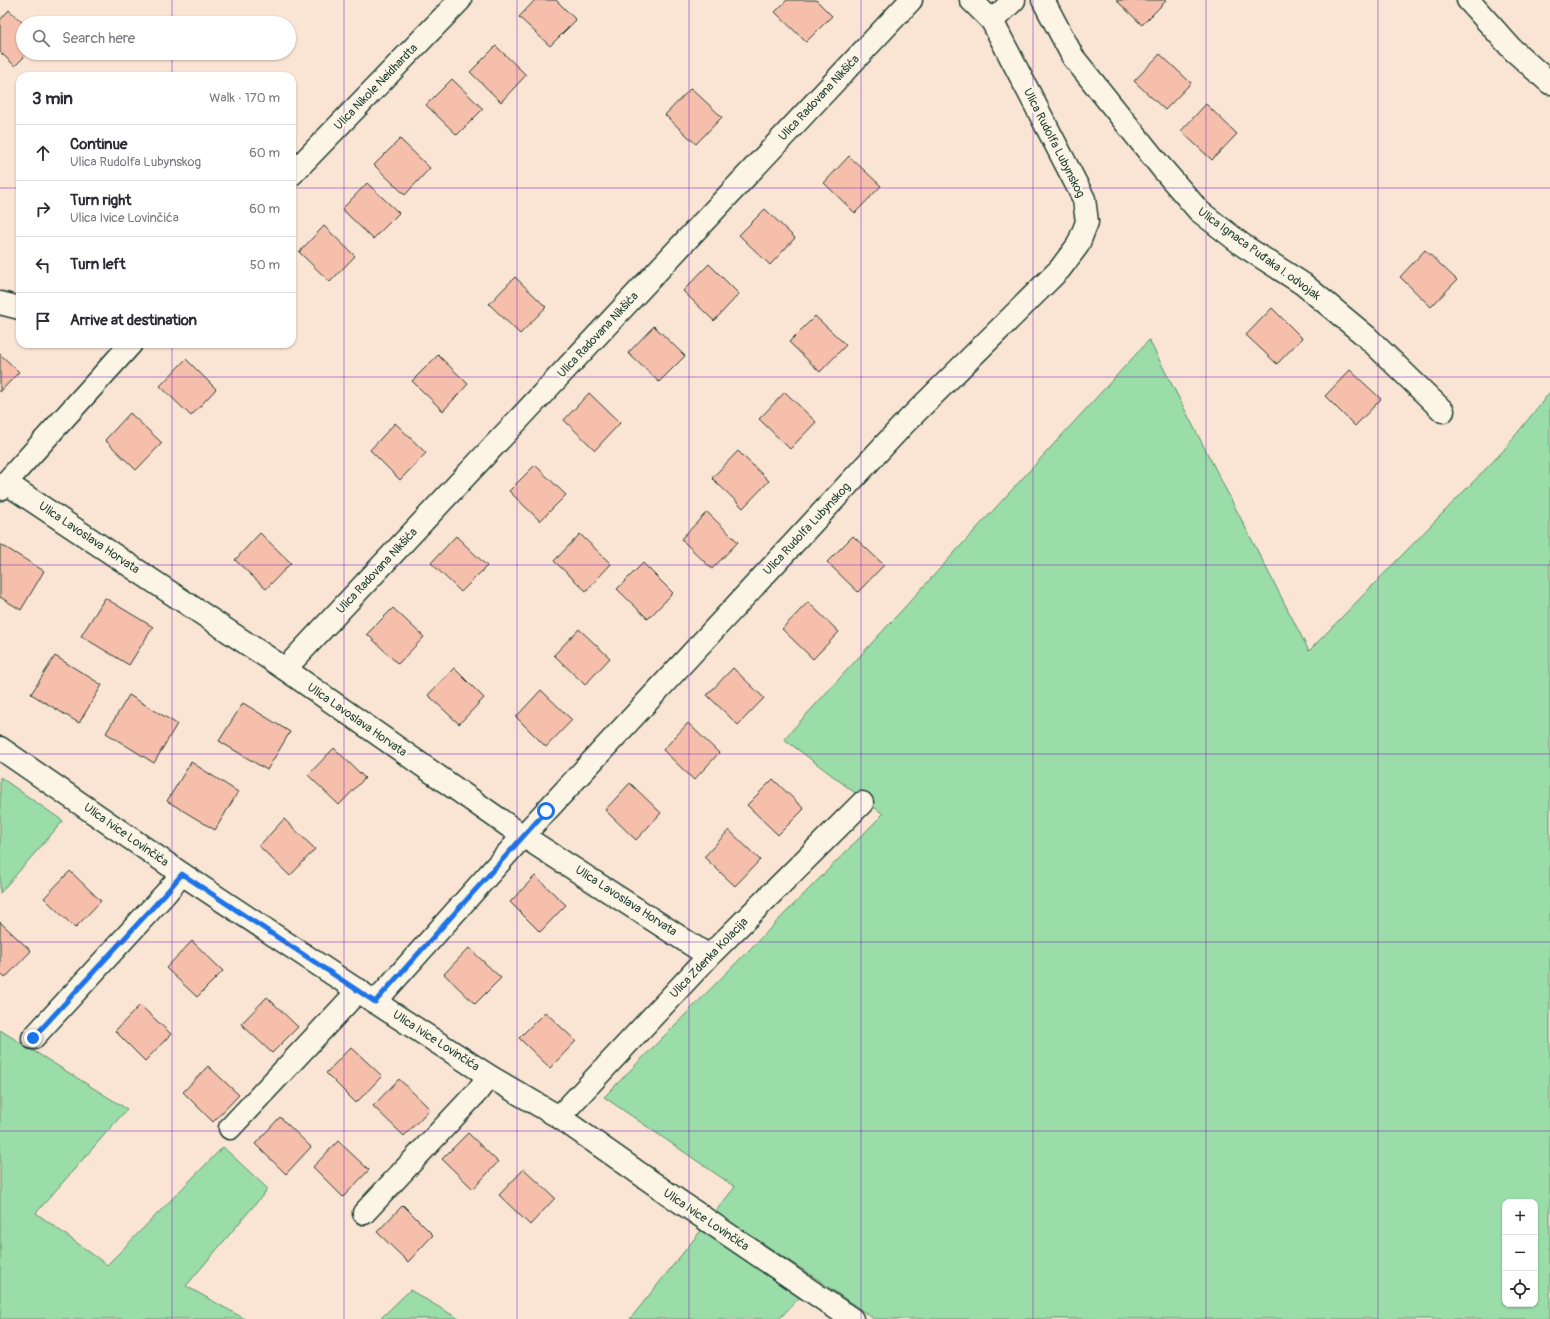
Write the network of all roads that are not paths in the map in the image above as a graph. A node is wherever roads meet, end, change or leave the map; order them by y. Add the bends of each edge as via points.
1 (460, 0) edge
2 (911, 0) edge
3 (971, 0) edge
4 (1014, 0) edge
5 (1042, 0) edge
6 (1468, 0) edge
7 (992, 21) junction
8 (1550, 83) edge
9 (296, 170) edge
10 (0, 304) edge
11 (16, 307) edge
12 (127, 348) edge
13 (1442, 411) dead end
14 (3, 486) edge
15 (284, 669) junction
16 (0, 748) edge
17 (862, 803) dead end
18 (523, 836) junction
19 (182, 874) junction
20 (710, 956) junction
21 (367, 996) junction
22 (33, 1038) dead end
23 (489, 1076) junction
24 (559, 1117) junction
25 (230, 1128) dead end
26 (364, 1213) dead end
27 (852, 1319) edge

1 - 9 street, Ulica Nikole Neidhardta
2 - 15 street, Ulica Radovana Nikšića
3 - 7 street
4 - 7 street
5 - 13 street, Ulica Ignaca Puđaka I. odvojak via 1073,57 1161,168 1199,211 1244,246 1303,284 1367,337
6 - 8 street via 1512,49
7 - 18 street, Ulica Rudolfa Lubynskog via 1084,199 1087,222 1078,245 1060,269 903,425
10 - 11 street
12 - 14 street, Ulica Lavoslava Horvata
14 - 15 street, Ulica Lavoslava Horvata
15 - 18 street, Ulica Lavoslava Horvata
16 - 19 street, Ulica Ivice Lovinčića
17 - 20 street, Ulica Zdenka Kolacija
18 - 20 street, Ulica Lavoslava Horvata
18 - 21 street, Ulica Rudolfa Lubynskog
19 - 21 street, Ulica Ivice Lovinčića
19 - 22 street
20 - 24 street, Ulica Zdenka Kolacija
21 - 23 street, Ulica Ivice Lovinčića
21 - 25 street, Ulica Rudolfa Lubynskog
23 - 24 street, Ulica Ivice Lovinčića
23 - 26 street via 478,1092
24 - 27 street, Ulica Ivice Lovinčića

